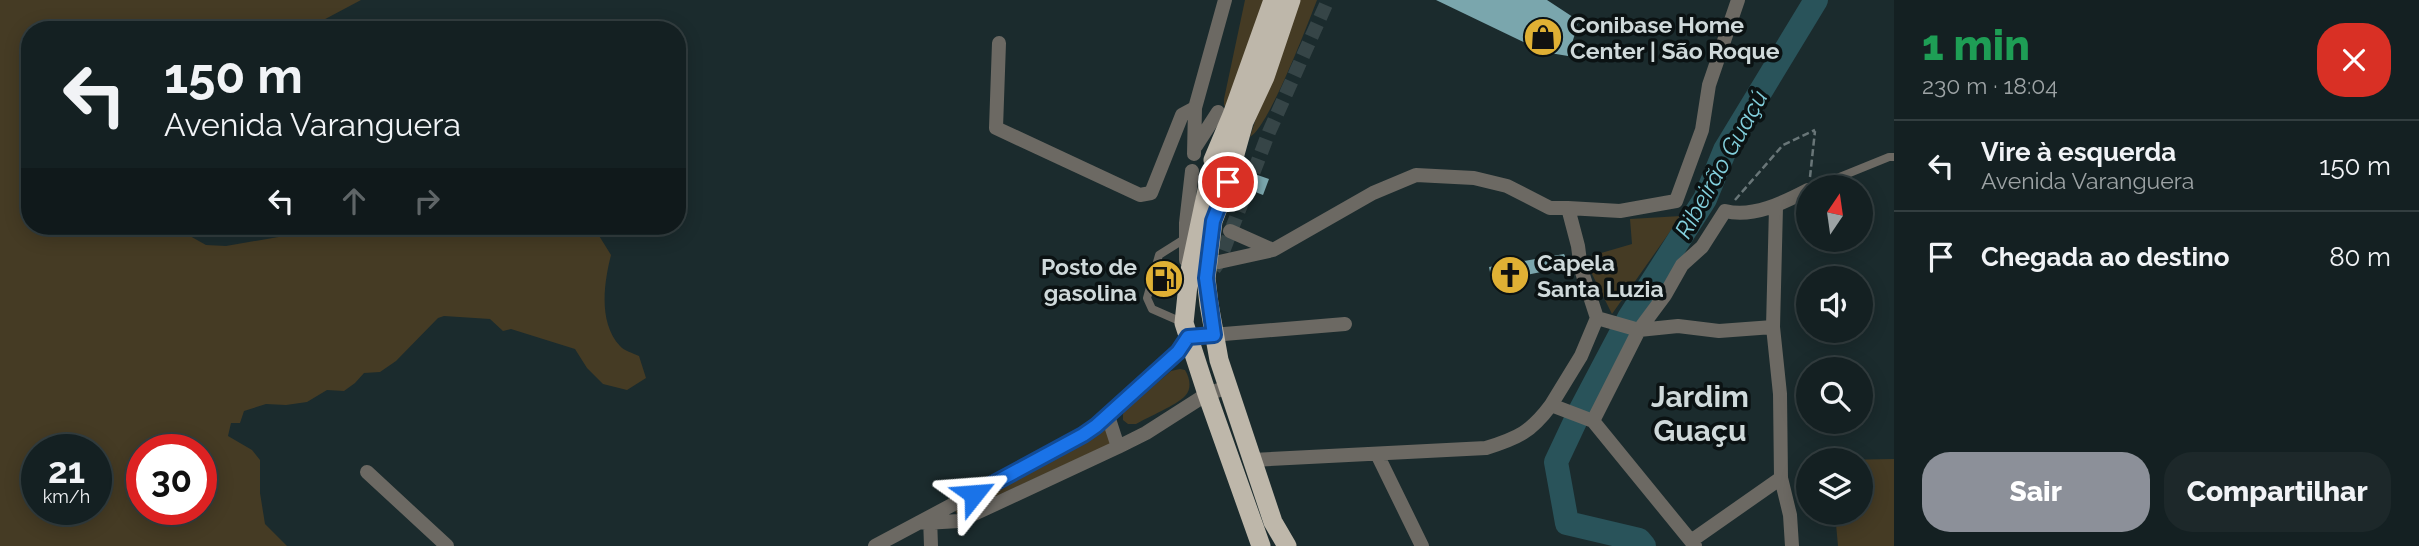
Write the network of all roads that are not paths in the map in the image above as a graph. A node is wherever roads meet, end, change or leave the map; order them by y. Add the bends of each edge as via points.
1 (1225, 0) edge
2 (1273, 0) edge
3 (1291, 0) edge
4 (1738, 0) edge
5 (999, 43) dead end
6 (1195, 108) junction
7 (1225, 114) junction
8 (1894, 157) edge
9 (1215, 171) junction
10 (1845, 175) edge
11 (1796, 196) edge
12 (1776, 207) junction
13 (1568, 208) junction
14 (1230, 232) dead end
15 (1186, 238) junction
16 (1273, 250) junction
17 (1219, 262) dead end
18 (1189, 275) junction
19 (1597, 318) junction
20 (1345, 324) dead end
21 (1629, 327) junction
22 (1773, 327) junction
23 (1186, 330) junction
24 (1214, 335) junction
25 (1228, 387) junction
26 (1207, 394) junction
27 (1551, 405) junction
28 (1108, 416) junction
29 (1581, 416) junction
30 (1118, 447) junction
31 (1377, 454) junction
32 (1252, 460) junction
33 (367, 472) dead end
34 (1781, 478) junction
35 (926, 521) junction
36 (1693, 544) edge
37 (447, 546) edge
38 (875, 546) edge
39 (931, 546) edge
40 (1261, 546) edge
41 (1287, 546) edge
42 (1422, 546) edge
43 (1792, 546) edge

1 - 6 street
2 - 7 highway
3 - 9 highway via 1265,77
4 - 13 street via 1709,85 1702,130 1676,201 1620,211
5 - 6 street via 996,128 1140,195 1151,193 1182,115
6 - 7 street
6 - 7 street via 1194,152
7 - 9 highway
8 - 10 lane
9 - 15 street
9 - 18 highway
9 - 24 highway via 1206,278
11 - 12 street
12 - 21 street via 1735,214 1725,211 1664,295
12 - 22 street
13 - 16 street via 1550,208 1507,187 1474,178 1416,175 1373,192
13 - 19 street
14 - 16 street
15 - 18 street
15 - 23 lane via 1159,255 1147,298 1152,309
16 - 17 street
18 - 23 highway
19 - 21 street
19 - 27 street via 1581,356
20 - 24 street
21 - 22 street via 1718,331
21 - 29 street
22 - 34 street
23 - 24 street
23 - 26 highway
23 - 28 street via 1178,352
24 - 25 highway
25 - 26 street
25 - 32 highway
26 - 30 street
26 - 40 highway
27 - 29 street
27 - 31 street via 1536,425 1516,439 1486,448
28 - 30 street
28 - 35 street via 1083,435
29 - 36 street
30 - 35 street via 959,520
31 - 32 street
31 - 42 street
32 - 41 highway via 1273,522
33 - 37 street
34 - 36 street
34 - 43 street
35 - 38 street
35 - 39 street

